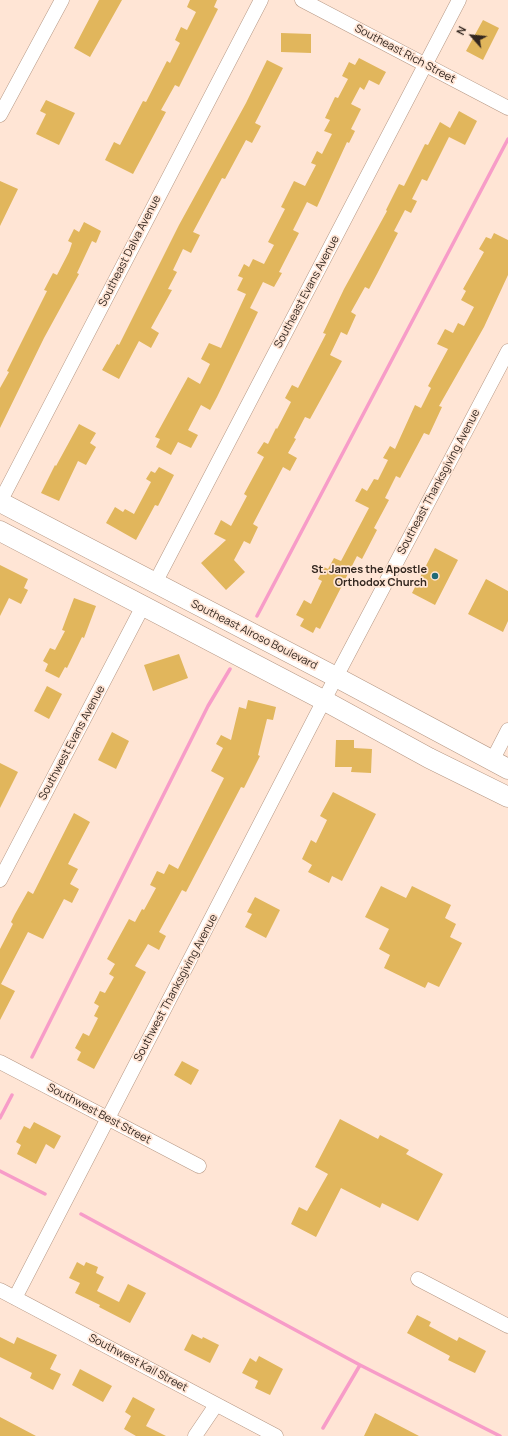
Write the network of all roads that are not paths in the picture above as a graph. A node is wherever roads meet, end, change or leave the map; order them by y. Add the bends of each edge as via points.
1 (62, 0) edge
2 (261, 0) edge
3 (302, 0) edge
4 (459, 0) edge
5 (426, 65) junction
6 (508, 108) edge
7 (1, 110) edge
8 (508, 351) edge
9 (0, 502) edge
10 (0, 531) edge
11 (155, 583) junction
12 (143, 606) junction
13 (336, 677) junction
14 (325, 701) junction
15 (508, 730) edge
16 (500, 765) edge
17 (508, 797) edge
18 (0, 880) edge
19 (0, 1062) edge
20 (108, 1119) junction
21 (199, 1166) dead end
22 (418, 1279) dead end
23 (0, 1290) edge
24 (15, 1298) junction
25 (508, 1326) edge
26 (216, 1405) junction
27 (195, 1436) edge
28 (276, 1436) edge

1 - 7 street
2 - 9 street, Southeast Dalva Avenue
3 - 5 street, Southeast Rich Street
4 - 5 street, Southeast Evans Avenue
5 - 6 street, Southeast Rich Street
5 - 11 street, Southeast Evans Avenue
8 - 13 street, Southeast Thanksgiving Avenue
9 - 11 main road, Southeast Airoso Boulevard
10 - 12 main road
11 - 13 main road, Southeast Airoso Boulevard
12 - 14 main road
12 - 18 street, Southwest Evans Avenue
13 - 14 street, Southwest Thanksgiving Avenue
13 - 16 main road, Southeast Airoso Boulevard
14 - 17 main road via 429,758
14 - 20 street, Southwest Thanksgiving Avenue
15 - 16 street
19 - 20 street, Southwest Best Street
20 - 21 street, Southwest Best Street
20 - 24 street, Southwest Thanksgiving Avenue
22 - 25 street
23 - 24 street, Southwest Kail Street
24 - 26 street, Southwest Kail Street
26 - 27 street
26 - 28 street, Southwest Kail Street

